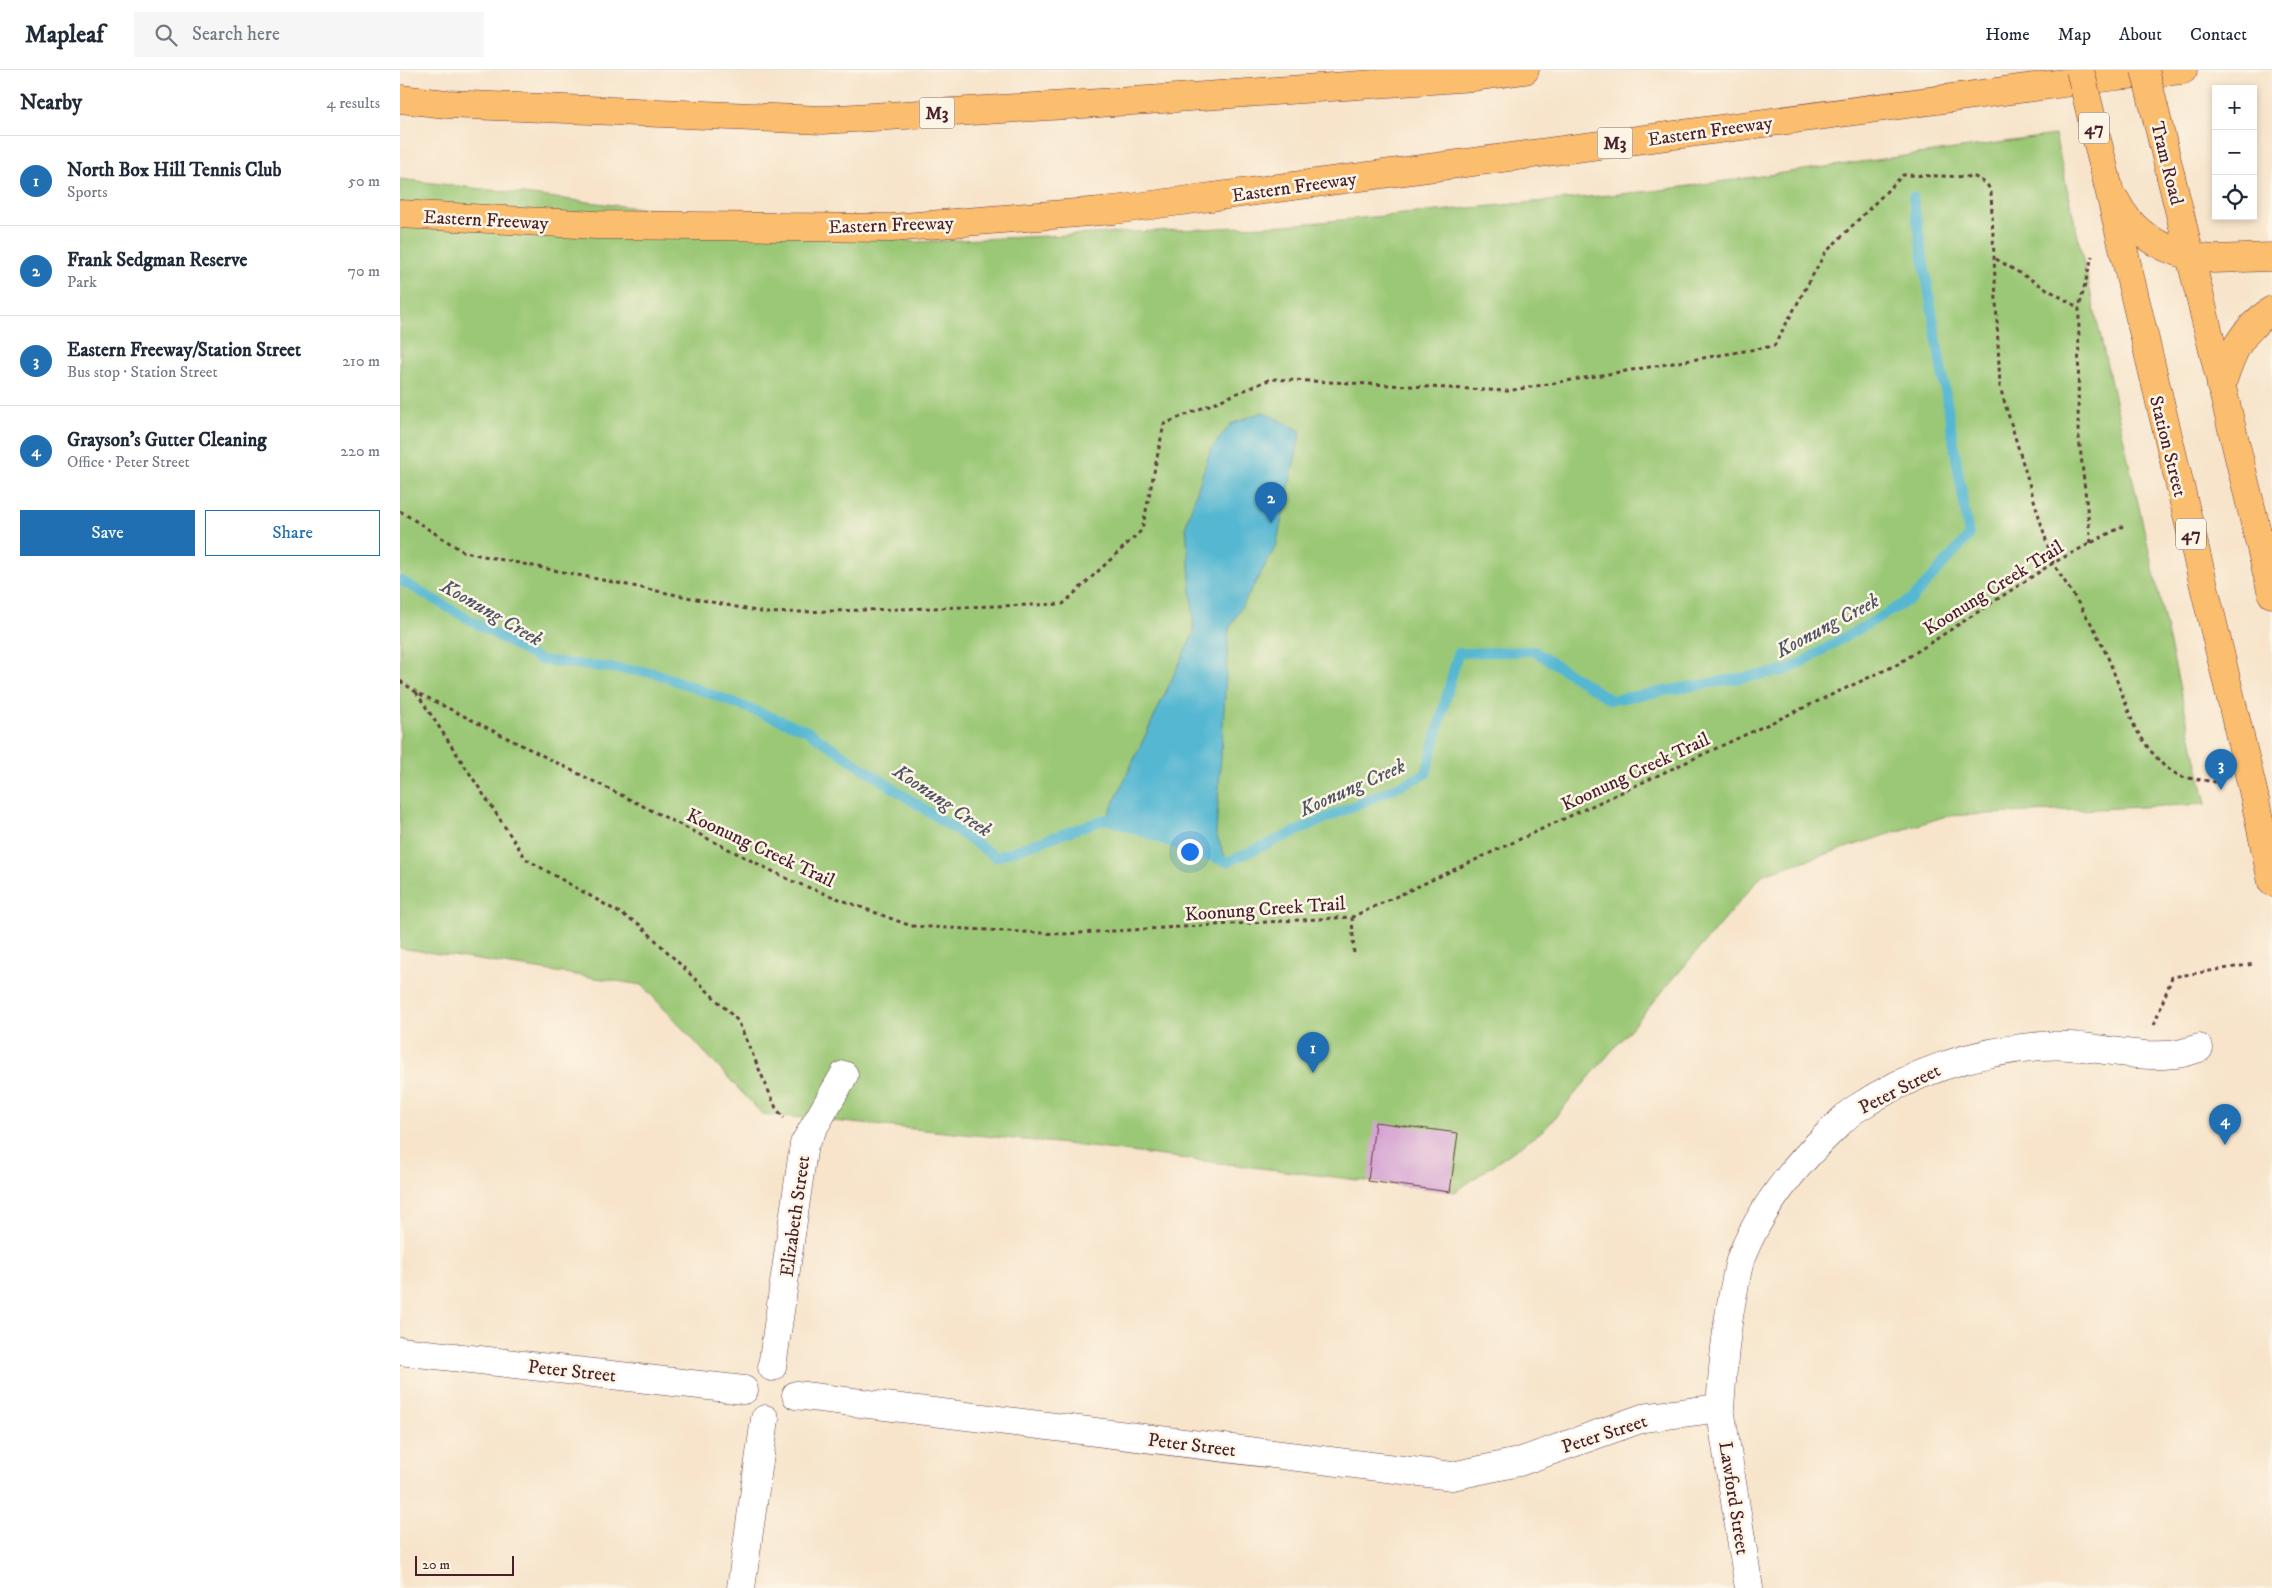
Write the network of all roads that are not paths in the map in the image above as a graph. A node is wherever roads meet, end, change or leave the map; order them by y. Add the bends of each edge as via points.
1 (1525, 70) edge
2 (2080, 70) edge
3 (2145, 70) edge
4 (2183, 70) edge
5 (400, 99) edge
6 (2108, 185) junction
7 (400, 214) edge
8 (2191, 256) junction
9 (2272, 257) edge
10 (2272, 310) edge
11 (2221, 386) junction
12 (2272, 594) edge
13 (2272, 882) edge
14 (2199, 1048) dead end
15 (844, 1075) dead end
16 (400, 1351) edge
17 (772, 1367) junction
18 (744, 1390) junction
19 (796, 1395) junction
20 (1720, 1408) junction
21 (765, 1420) junction
22 (741, 1588) edge
23 (1749, 1588) edge

1 - 5 main road, M3 via 1474,77 823,120 457,105
2 - 6 main road, 47, bridge
3 - 8 main road, Tram Road, bridge
4 - 7 main road, Eastern Freeway / M3 via 1104,210 891,228 596,226
6 - 8 main road via 2119,208 2134,226 2160,246
6 - 13 main road, Station Street / 47
8 - 9 main road via 2213,259
8 - 11 main road
10 - 11 main road via 2244,332 2234,349
11 - 12 main road
14 - 20 street, Peter Street via 2177,1054 2075,1046 2043,1046 2004,1052 1941,1066 1897,1085 1853,1111 1785,1179 1760,1218 1742,1256 1727,1321
15 - 17 street, Elizabeth Street via 804,1144
16 - 18 street, Peter Street
17 - 18 street via 750,1376
17 - 19 street via 780,1369 792,1380
18 - 21 street via 746,1405 757,1417
19 - 20 street, Peter Street via 1452,1476 1519,1462 1643,1418
19 - 21 street via 794,1404 782,1417
20 - 23 street, Lawford Street
21 - 22 street

